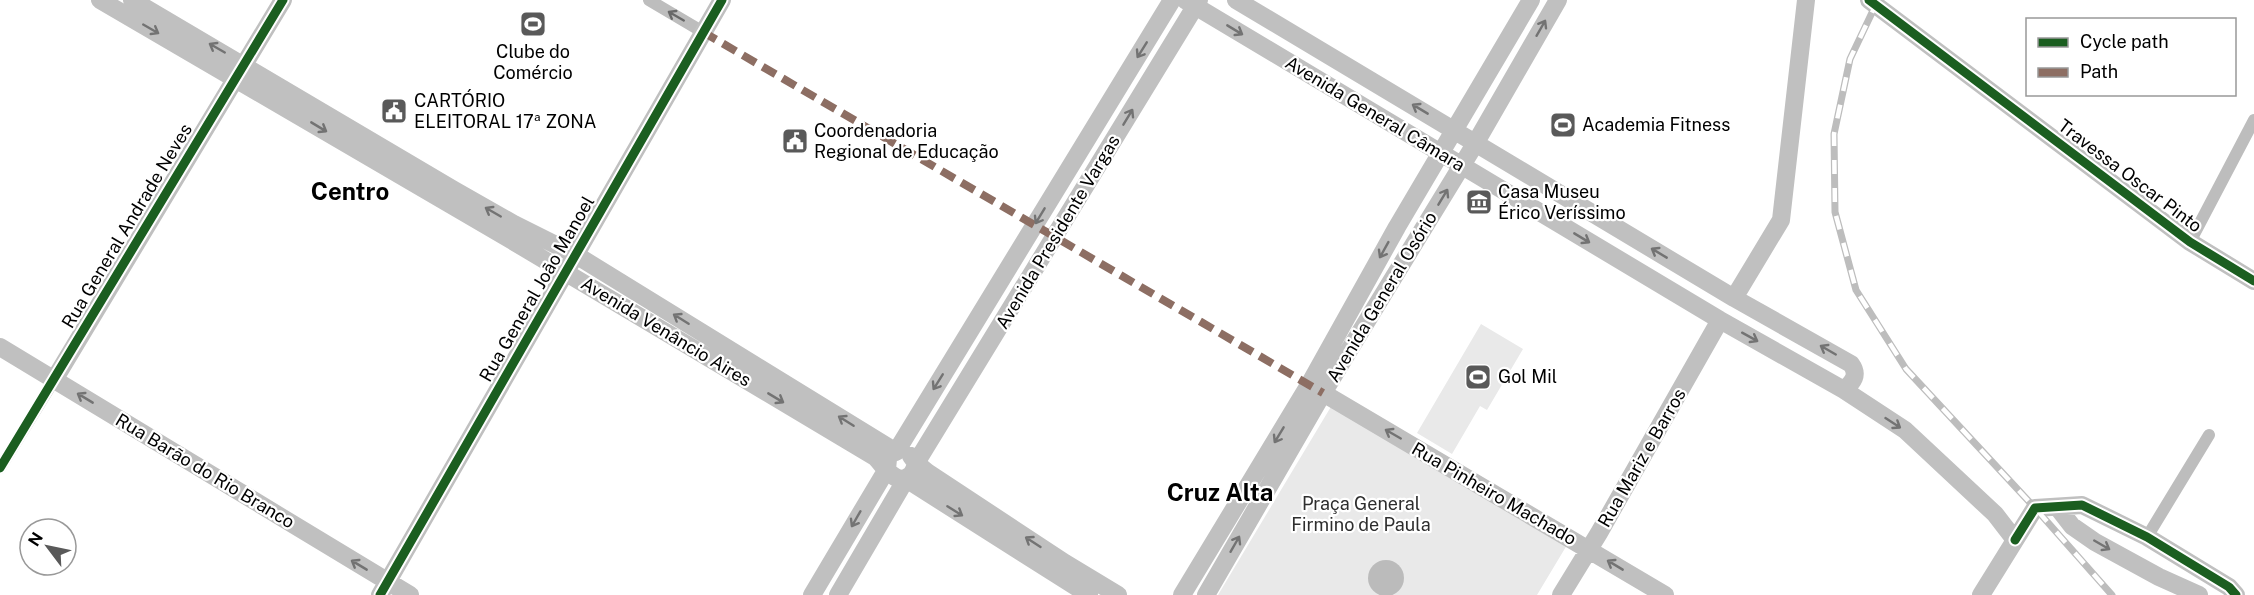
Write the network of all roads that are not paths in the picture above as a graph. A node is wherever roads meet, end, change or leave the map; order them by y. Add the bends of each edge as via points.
1 (100, 0) edge
2 (132, 0) edge
3 (283, 0) edge
4 (649, 0) edge
5 (722, 0) edge
6 (1172, 0) edge
7 (1236, 0) edge
8 (1531, 0) edge
9 (1558, 0) edge
10 (1806, 0) edge
11 (1193, 2) edge
12 (1872, 2) edge
13 (703, 32) junction
14 (240, 71) junction
15 (2254, 120) edge
16 (1455, 130) junction
17 (1475, 144) junction
18 (1441, 152) junction
19 (1462, 166) junction
20 (510, 230) junction
21 (2190, 242) junction
22 (576, 255) junction
23 (565, 272) junction
24 (2254, 281) edge
25 (631, 288) junction
26 (1734, 298) junction
27 (621, 306) junction
28 (1720, 320) junction
29 (0, 347) edge
30 (54, 380) junction
31 (1844, 390) junction
32 (1323, 393) junction
33 (2209, 435) dead end
34 (896, 452) junction
35 (916, 463) junction
36 (0, 468) edge
37 (887, 469) junction
38 (906, 479) junction
39 (2058, 508) junction
40 (2147, 537) junction
41 (2015, 540) junction
42 (1589, 549) junction
43 (1060, 569) junction
44 (384, 589) edge
45 (410, 595) edge
46 (812, 595) edge
47 (838, 595) edge
48 (1089, 595) edge
49 (1118, 595) edge
50 (1182, 595) edge
51 (1206, 595) edge
52 (1562, 595) edge
53 (1665, 595) edge
54 (1981, 595) edge
55 (2199, 595) edge
56 (2235, 595) edge

1 -> 14 main road, Avenida Venâncio Aires
14 -> 2 main road, Avenida Venâncio Aires
3 - 14 main road, Rua General Andrade Neves
13 -> 4 street
5 - 13 main road, Rua General João Manoel
6 -> 34 main road, Avenida Presidente Vargas
16 -> 7 main road, Avenida General Câmara
8 - 16 main road, Avenida General Osório
17 -> 9 main road, Avenida General Osório
10 - 26 main road, Rua Mariz e Barros via 1781,220
11 -> 18 main road, Avenida General Câmara
35 -> 11 main road, Avenida Presidente Vargas via 1048,250
12 - 21 main road, Travessa Oscar Pinto
13 - 22 main road, Rua General João Manoel
14 - 20 main road, Avenida Venâncio Aires
14 - 30 main road, Rua General Andrade Neves
15 - 21 street
16 - 17 main road, Avenida General Câmara
16 - 18 main road, Avenida General Osório
17 - 19 main road, Avenida General Osório
26 -> 17 main road, Avenida General Câmara
18 - 19 main road, Avenida General Câmara
18 -> 50 main road, Avenida General Osório via 1309,385
19 -> 28 main road, Avenida General Câmara
32 -> 19 main road, Avenida General Osório
20 - 22 main road, Avenida Venâncio Aires
20 - 23 main road, Avenida Venâncio Aires
21 - 24 main road, Travessa Oscar Pinto
22 - 23 main road, Rua General João Manoel
22 - 25 main road, Avenida Venâncio Aires
23 - 27 main road, Avenida Venâncio Aires
23 - 44 main road, Rua General João Manoel
25 - 27 main road
34 -> 25 main road, Avenida Venâncio Aires
26 - 28 main road, Rua Mariz e Barros via 1724,296 1716,302 1714,312
31 -> 26 main road, Avenida General Câmara via 1855,380 1851,364
27 -> 37 main road, Avenida Venâncio Aires via 874,457
28 -> 31 main road, Avenida General Câmara
28 - 42 main road, Rua Mariz e Barros
29 - 30 main road, Rua Barão do Rio Branco
30 - 36 street, Rua General Andrade Neves
44 -> 30 main road, Rua Barão do Rio Branco
31 -> 41 main road, Avenida General Câmara via 1905,430 1995,514
42 -> 32 main road, Rua Pinheiro Machado
51 -> 32 main road, Avenida General Osório
33 - 40 street
34 - 35 main road via 907,453
34 - 37 main road via 887,461
35 - 38 main road
43 -> 35 main road
37 - 38 main road via 894,477
37 -> 46 main road
38 -> 43 main road
38 - 47 main road
39 - 40 main road via 2082,505
39 - 41 main road via 2035,508
39 -> 55 main road via 2072,526 2096,542
40 - 56 main road via 2229,586
41 - 54 main road
42 - 52 main road, Rua Mariz e Barros
53 -> 42 main road, Rua Pinheiro Machado
43 - 48 main road
43 - 49 main road
44 - 45 main road, Rua Barão do Rio Branco

